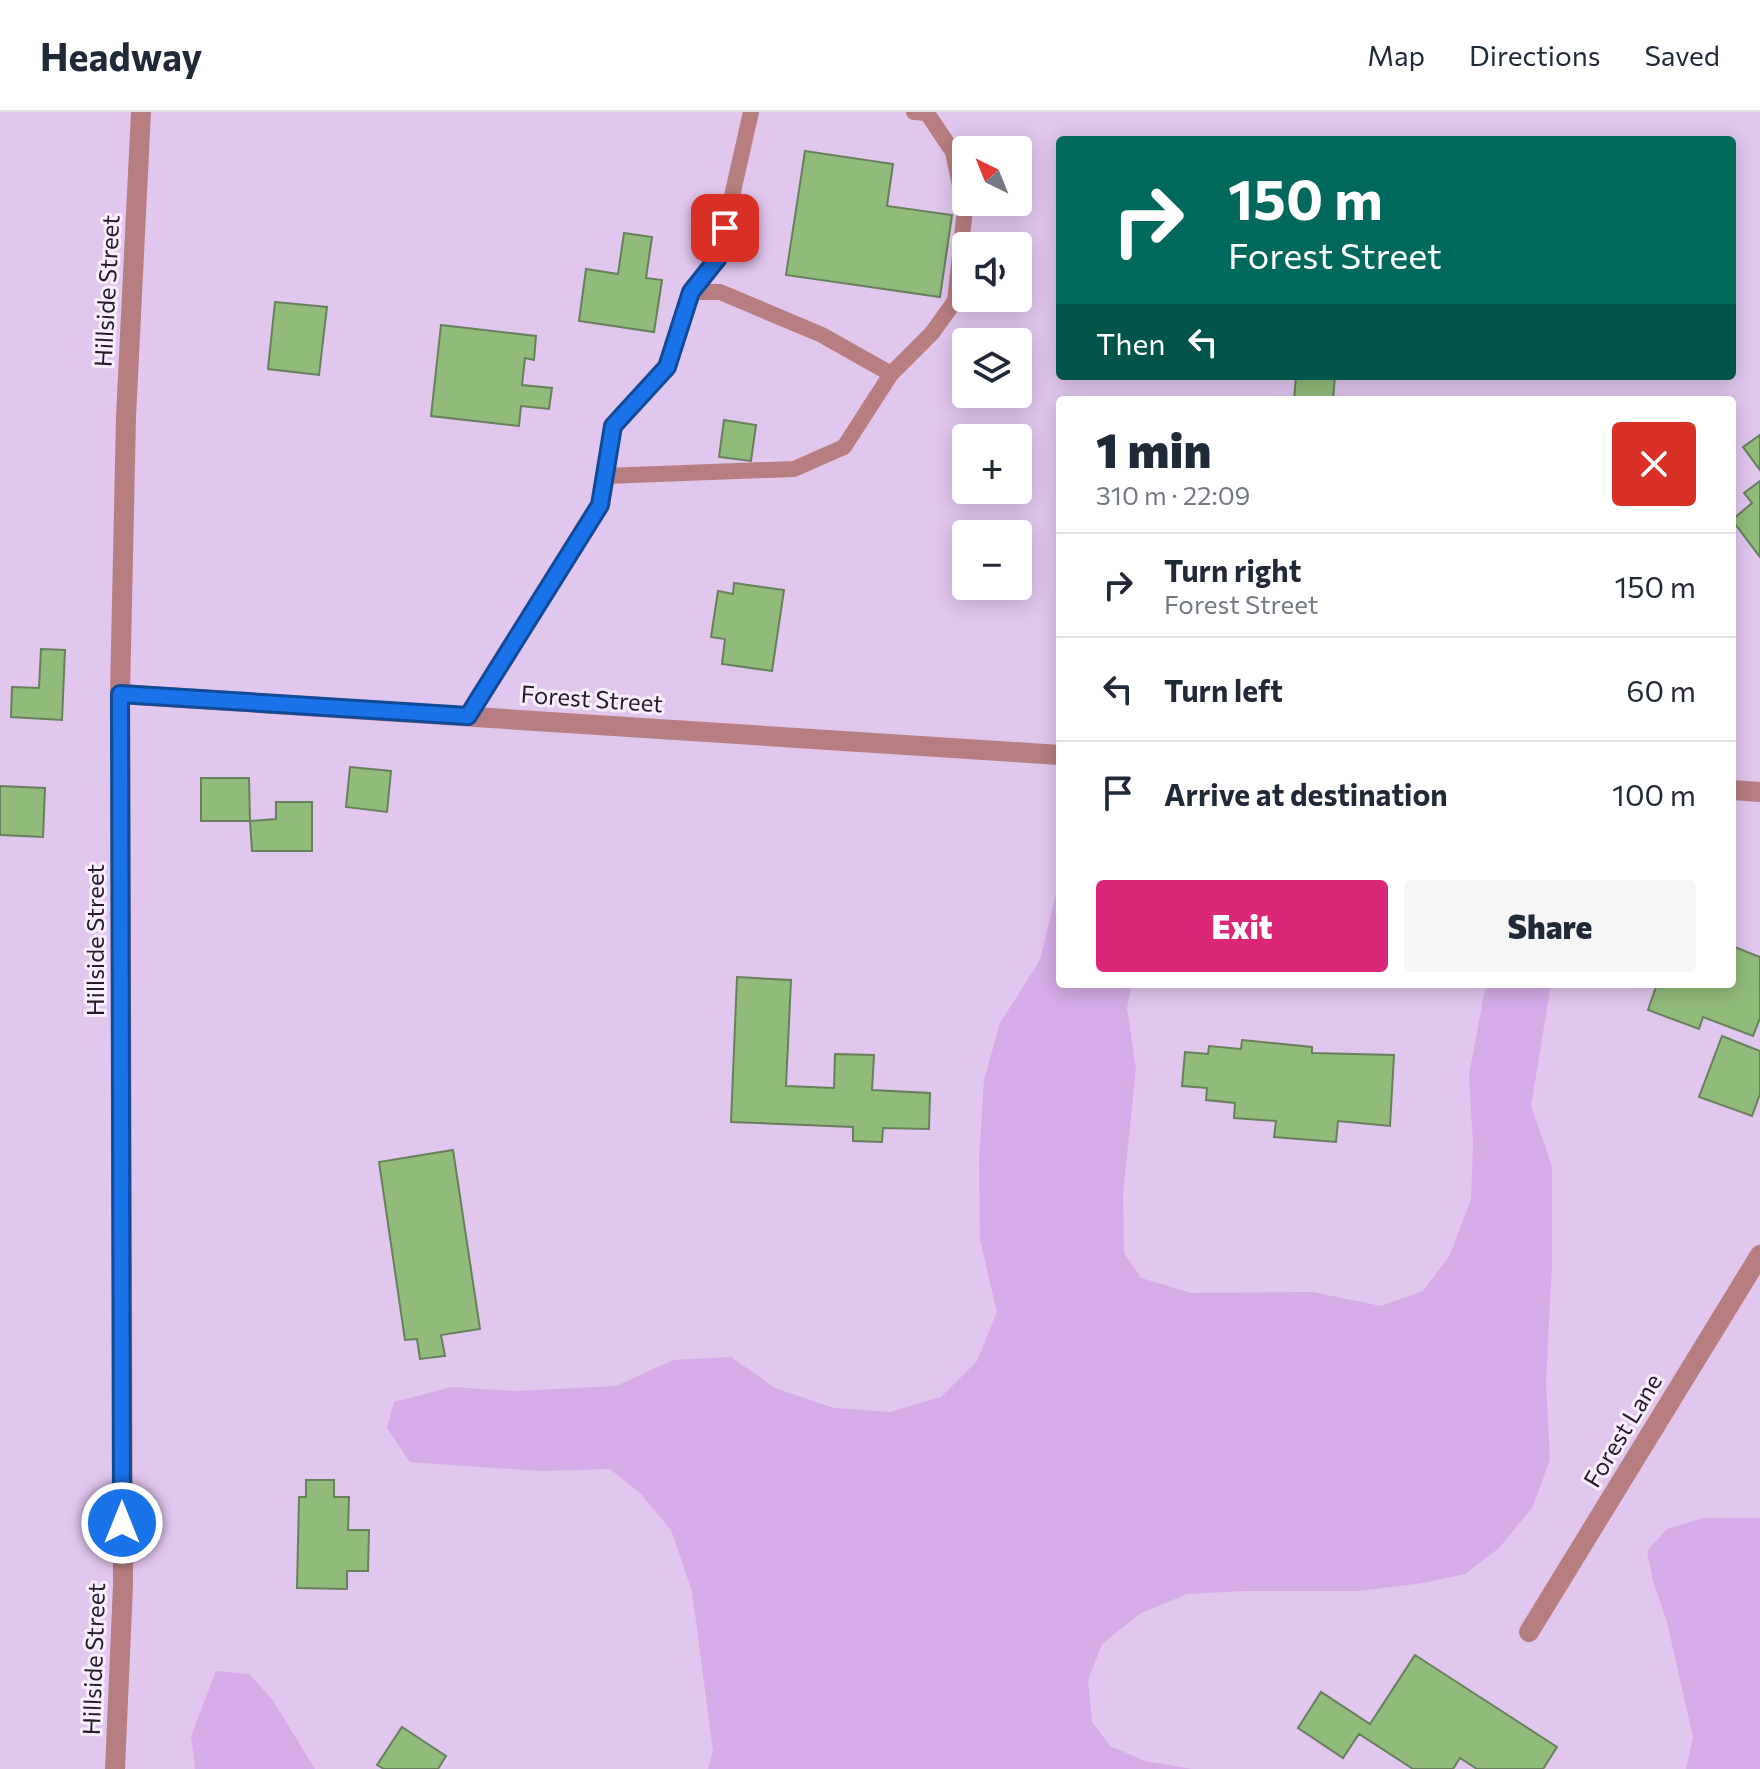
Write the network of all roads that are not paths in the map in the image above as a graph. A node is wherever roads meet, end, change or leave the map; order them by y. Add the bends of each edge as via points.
1 (141, 112) edge
2 (751, 112) edge
3 (914, 112) edge
4 (691, 292) junction
5 (891, 374) junction
6 (605, 476) junction
7 (120, 694) junction
8 (468, 716) junction
9 (1056, 755) edge
10 (1736, 790) edge
11 (1760, 792) edge
12 (1760, 1255) edge
13 (1529, 1632) dead end
14 (115, 1769) edge

1 - 7 street, Hillside Street
2 - 4 lane via 718,258
3 - 5 lane via 927,113 953,152 965,209 955,301
4 - 5 lane via 720,292 822,335
4 - 6 lane via 667,367 613,426
5 - 6 lane via 844,447 794,469
6 - 8 lane via 600,505
7 - 8 street, Forest Street
7 - 14 street, Hillside Street via 123,1585
8 - 9 street, Forest Street
10 - 11 street
12 - 13 street, Forest Lane

